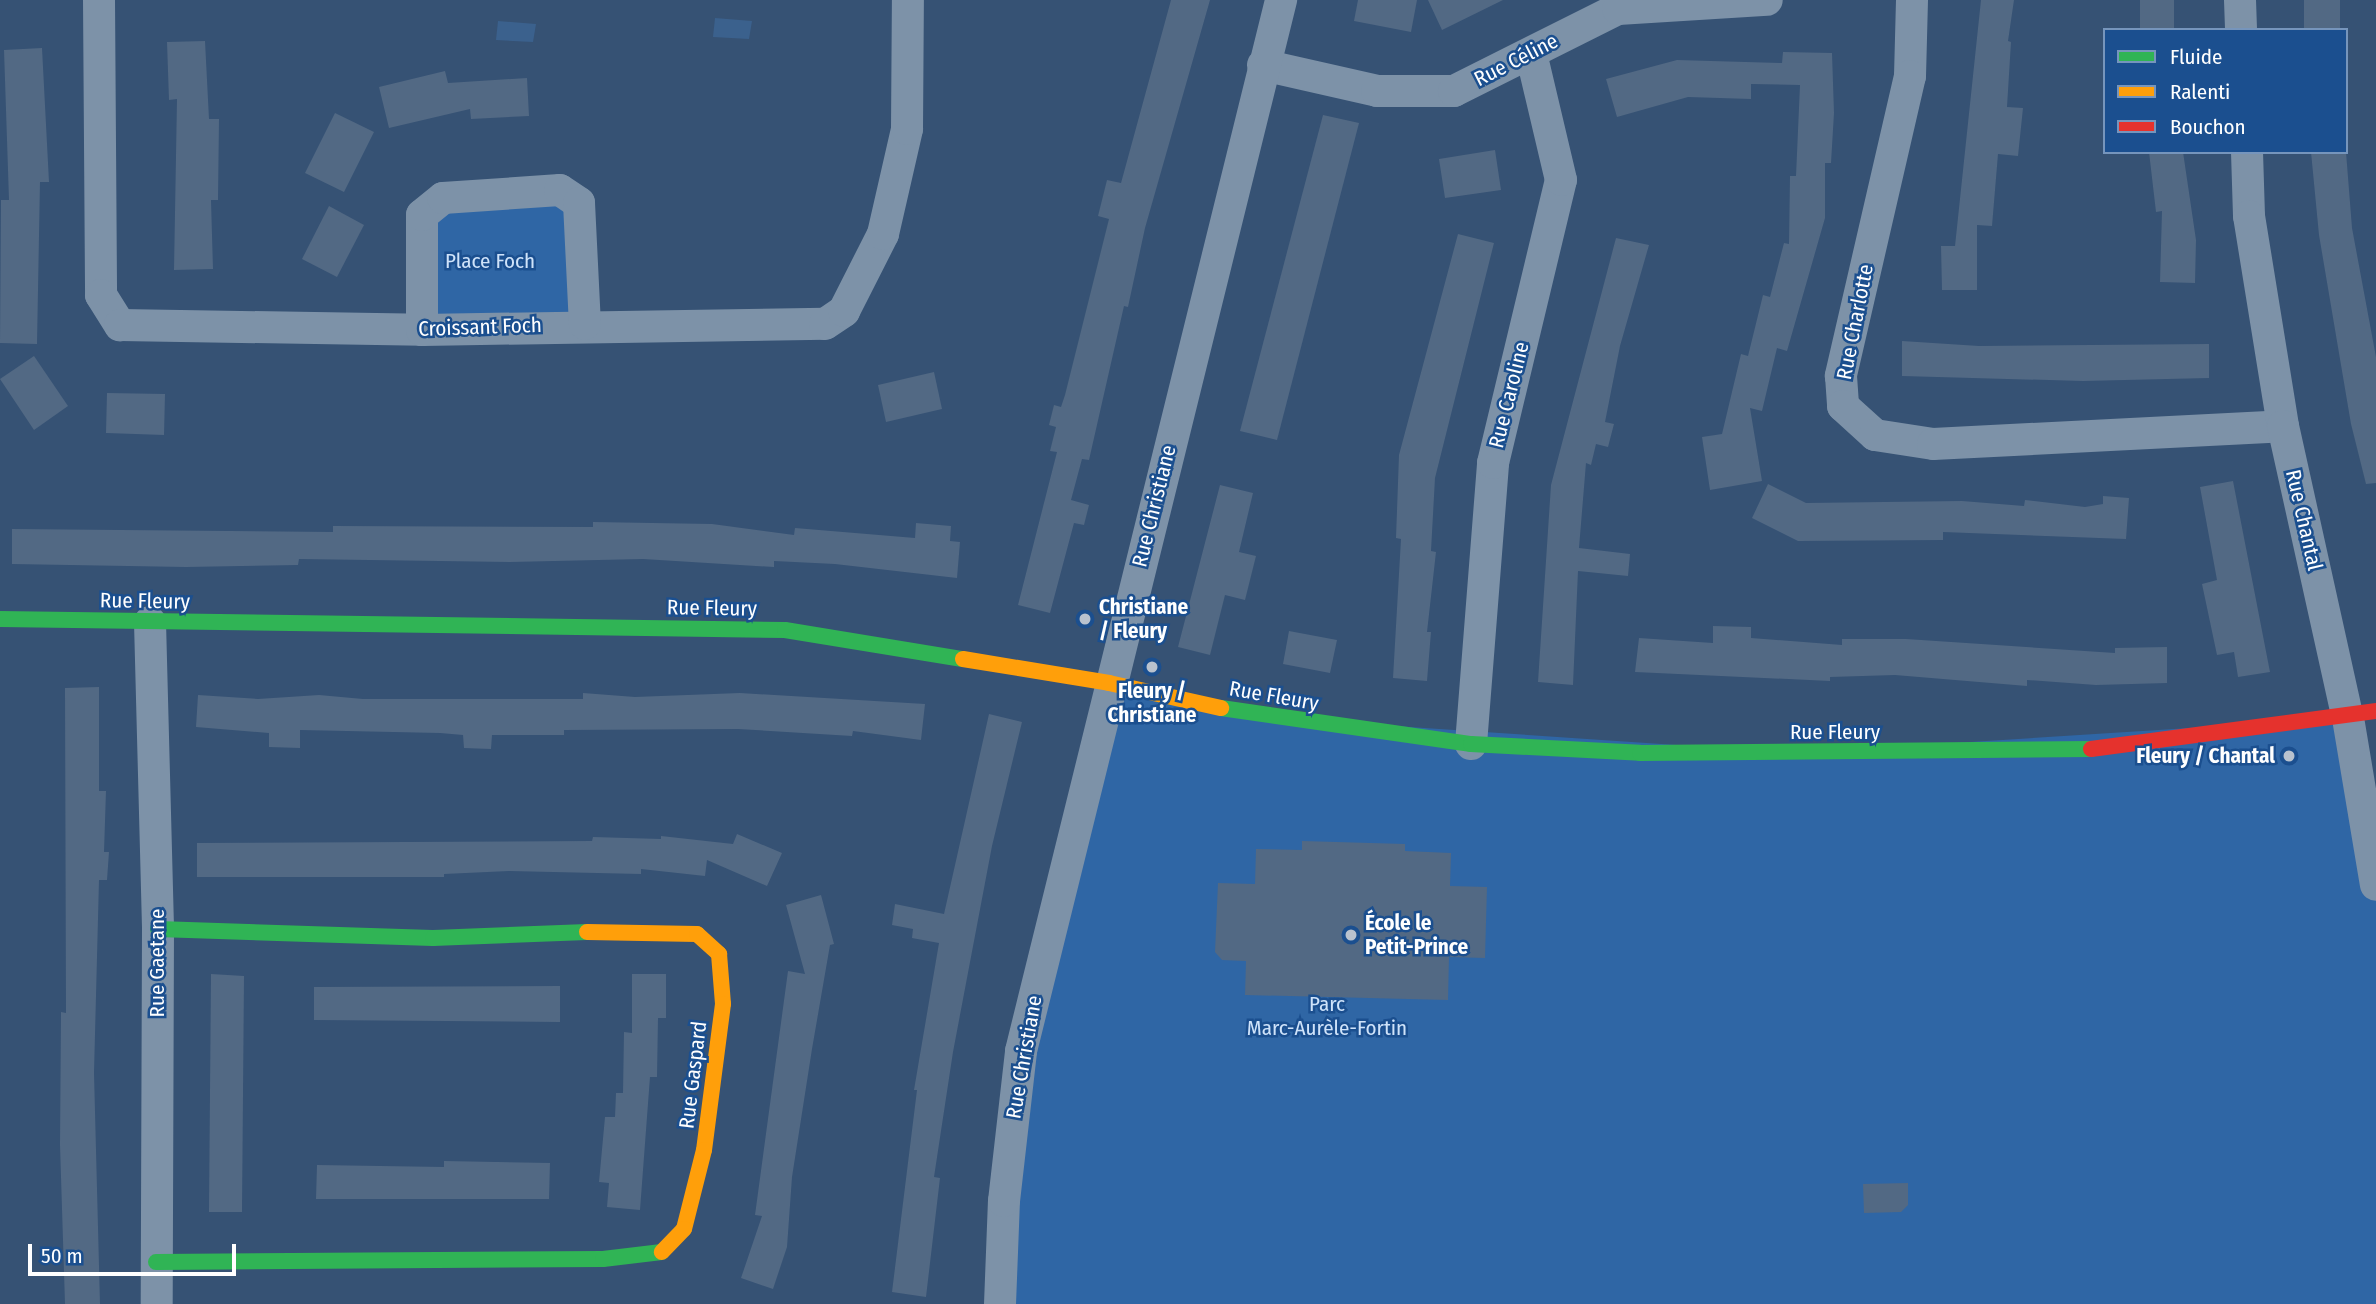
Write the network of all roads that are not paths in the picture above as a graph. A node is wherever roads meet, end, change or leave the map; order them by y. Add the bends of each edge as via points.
1 (99, 0) edge
2 (908, 0) edge
3 (1281, 0) edge
4 (1767, 0) edge
5 (1912, 0) edge
6 (2240, 0) edge
7 (2241, 28) edge
8 (1531, 53) junction
9 (1264, 65) junction
10 (2247, 154) edge
11 (585, 324) junction
12 (422, 330) junction
13 (2283, 426) junction
14 (0, 619) edge
15 (150, 622) junction
16 (1110, 683) junction
17 (2362, 714) edge
18 (1471, 744) junction
19 (2376, 885) edge
20 (158, 929) junction
21 (156, 1262) junction
22 (157, 1304) edge
23 (1000, 1304) edge

1 - 12 street, Croissant Foch via 101,295 120,325
2 - 11 street, Croissant Foch via 907,129 883,234 844,311 825,324
3 - 9 street, Rue Christiane
4 - 8 street, Rue Céline via 1618,9
5 - 13 street, Rue Charlotte via 1910,76 1841,376 1843,406 1875,435 1933,444
6 - 7 street
8 - 9 street, Rue Céline via 1454,92 1377,91
8 - 18 street, Rue Caroline via 1562,180 1493,463
9 - 16 street, Rue Christiane
10 - 13 street, Rue Chantal via 2249,216
11 - 12 street, Croissant Foch
11 - 12 street via 579,203 560,190 443,198 422,215
13 - 17 street, Rue Chantal
14 - 15 street, Rue Fleury
15 - 16 street, Rue Fleury via 785,630
15 - 20 street, Rue Gaetane
16 - 18 street, Rue Fleury via 1260,717
16 - 23 street, Rue Christiane via 1021,1051 1004,1201
17 - 18 street, Rue Fleury via 2067,752 1640,753
17 - 19 street, Rue Chantal
20 - 21 street, Rue Gaetane
20 - 21 street, Rue Gaspard via 433,938 626,931 697,934 719,954 723,1004 704,1150 684,1229 663,1252 603,1259
21 - 22 street, Rue Gaetane

